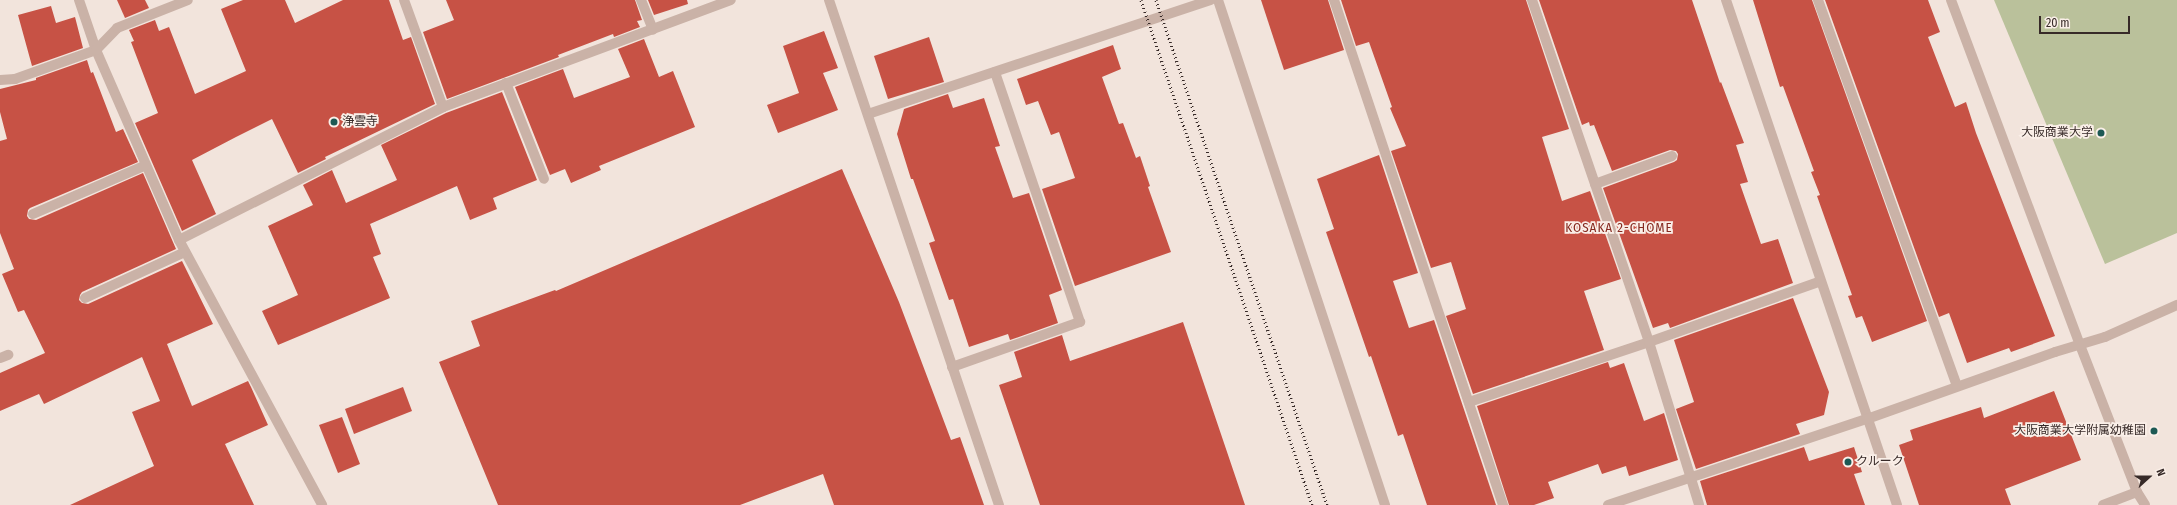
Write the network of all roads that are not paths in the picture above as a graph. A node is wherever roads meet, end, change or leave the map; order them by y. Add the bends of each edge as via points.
1 (79, 0) edge
2 (188, 0) edge
3 (404, 0) edge
4 (641, 0) edge
5 (731, 0) edge
6 (829, 0) edge
7 (1211, 0) edge
8 (1218, 0) edge
9 (1334, 0) edge
10 (1532, 0) edge
11 (1726, 0) edge
12 (1818, 0) edge
13 (1951, 0) edge
14 (653, 30) junction
15 (96, 50) junction
16 (994, 72) junction
17 (0, 80) edge
18 (506, 83) junction
19 (443, 107) junction
20 (868, 114) junction
21 (1672, 156) dead end
22 (146, 165) junction
23 (544, 179) dead end
24 (1595, 184) junction
25 (33, 214) dead end
26 (179, 240) junction
27 (185, 252) junction
28 (1821, 281) junction
29 (85, 298) dead end
30 (2177, 305) edge
31 (1649, 342) junction
32 (2080, 345) junction
33 (952, 367) junction
34 (1957, 386) junction
35 (1469, 402) junction
36 (1867, 419) junction
37 (1690, 476) junction
38 (2137, 492) junction
39 (322, 505) edge
40 (999, 505) edge
41 (1385, 505) edge
42 (1503, 505) edge
43 (1608, 505) edge
44 (1699, 505) edge
45 (1897, 505) edge
46 (2104, 505) edge
47 (2145, 505) edge

1 - 15 street
2 - 15 street via 117,28
3 - 19 street
4 - 14 street
5 - 14 street
6 - 20 street
7 - 16 street
8 - 41 street
9 - 35 street
10 - 24 street
11 - 28 street
12 - 34 street
13 - 32 street
14 - 18 street
15 - 17 street via 15,79
15 - 22 street
16 - 20 street
16 - 33 street via 1080,322
18 - 19 street
18 - 23 street
19 - 26 street
20 - 33 street
21 - 24 street
22 - 25 street
22 - 26 street
24 - 31 street
26 - 27 street
27 - 29 street
27 - 39 street
28 - 31 street
28 - 36 street
30 - 32 street via 2106,337
31 - 35 street
31 - 37 street
32 - 34 street
32 - 38 street
33 - 40 street
34 - 36 street
35 - 42 street
36 - 37 street
36 - 45 street
37 - 43 street
37 - 44 street
38 - 46 street
38 - 47 street

